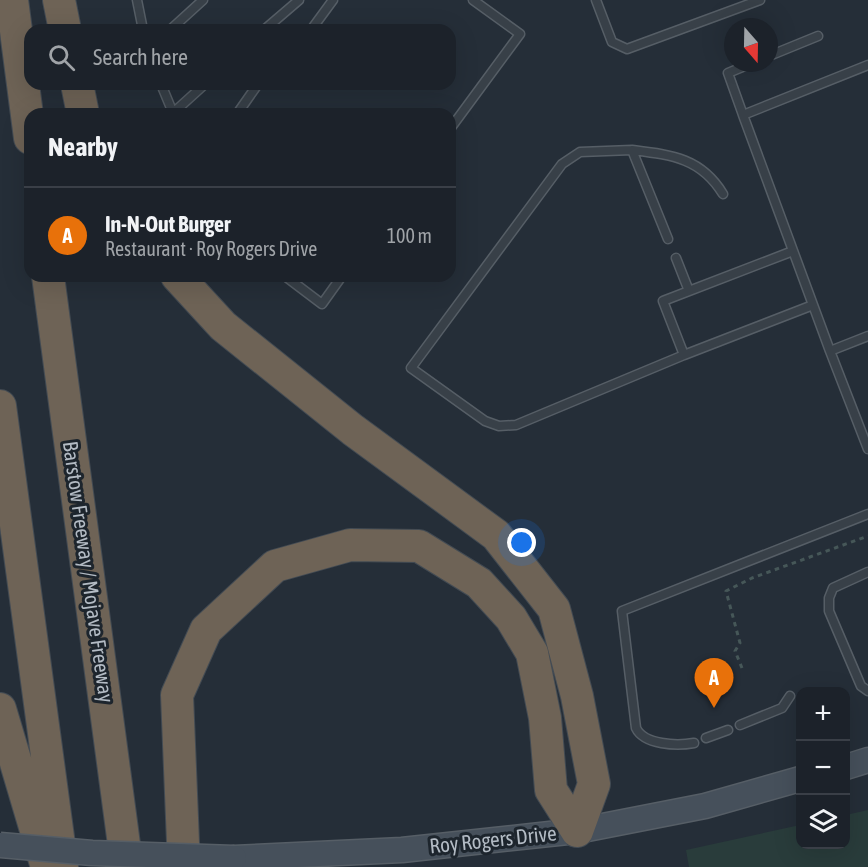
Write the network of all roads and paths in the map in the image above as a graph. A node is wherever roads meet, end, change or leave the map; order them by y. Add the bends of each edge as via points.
1 (12, 0) edge
2 (59, 0) edge
3 (137, 0) edge
4 (202, 0) edge
5 (299, 0) edge
6 (333, 0) edge
7 (473, 0) edge
8 (596, 0) edge
9 (760, 0) edge
10 (65, 24) edge
11 (142, 24) edge
12 (176, 24) edge
13 (271, 24) edge
14 (315, 24) edge
15 (818, 36) dead end
16 (778, 52) edge
17 (868, 65) edge
18 (730, 72) edge
19 (78, 90) edge
20 (163, 90) edge
21 (198, 90) edge
22 (254, 90) edge
23 (26, 108) edge
24 (82, 108) edge
25 (171, 108) edge
26 (179, 108) edge
27 (241, 108) edge
28 (743, 115) junction
29 (456, 121) edge
30 (632, 150) junction
31 (723, 194) dead end
32 (668, 239) dead end
33 (793, 250) junction
34 (676, 258) dead end
35 (49, 282) edge
36 (183, 282) edge
37 (293, 282) edge
38 (338, 282) edge
39 (689, 291) junction
40 (813, 305) junction
41 (868, 336) edge
42 (830, 351) junction
43 (684, 355) junction
44 (0, 406) edge
45 (868, 449) edge
46 (868, 514) edge
47 (868, 536) edge
48 (868, 572) edge
49 (742, 668) dead end
50 (868, 691) edge
51 (790, 696) dead end
52 (0, 709) edge
53 (740, 725) dead end
54 (728, 730) dead end
55 (706, 738) dead end
56 (694, 743) dead end
57 (868, 760) edge
58 (850, 766) edge
59 (796, 780) edge
60 (577, 831) junction
61 (0, 845) edge
62 (47, 867) edge
63 (62, 867) edge
64 (127, 867) edge
65 (183, 867) edge

1 - 23 highway
2 - 10 highway
3 - 11 lane
4 - 12 lane
5 - 13 lane
6 - 14 lane
7 - 29 lane via 520,34
8 - 9 lane via 612,42 627,49
15 - 16 lane
17 - 28 lane
18 - 28 lane
19 - 24 highway
20 - 25 lane
21 - 26 lane
22 - 27 lane
28 - 33 lane
30 - 31 lane via 663,153 701,167
30 - 32 lane
30 - 43 lane via 580,153 562,164 411,368 485,421 499,426 516,425
33 - 39 lane
33 - 40 lane
34 - 39 lane
35 - 64 highway, Barstow Freeway / Mojave Freeway
36 - 60 highway via 223,326 353,430 496,535 554,609 577,696 594,784
37 - 38 lane via 322,304
39 - 43 lane via 663,301
40 - 42 lane
40 - 43 lane
41 - 42 lane
42 - 45 lane
44 - 63 highway
46 - 56 lane via 622,611 640,736 646,741
47 - 49 path via 726,591 740,643 735,651
48 - 50 lane via 833,588 829,598 829,611 861,686
51 - 53 lane via 782,708
52 - 62 highway
54 - 55 lane
57 - 58 main road
59 - 60 main road, Roy Rogers Drive via 705,806
60 - 61 main road, Roy Rogers Drive, bridge via 402,850 234,858
60 - 65 highway via 550,789 545,718 532,653 511,618 479,583 419,546 350,545 275,566 206,630 177,695

